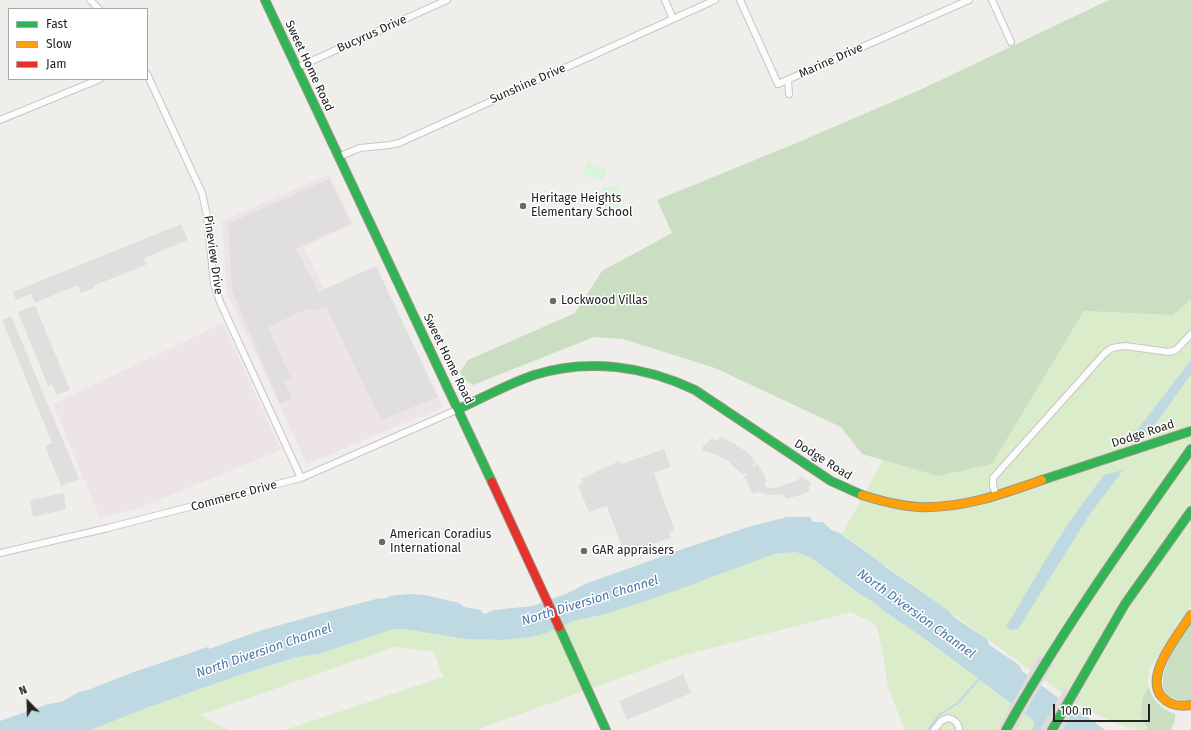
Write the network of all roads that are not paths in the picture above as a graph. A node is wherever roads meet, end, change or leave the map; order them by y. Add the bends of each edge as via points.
1 (90, 0) edge
2 (265, 0) edge
3 (447, 0) edge
4 (665, 0) edge
5 (715, 0) edge
6 (740, 0) edge
7 (969, 0) edge
8 (992, 0) edge
9 (98, 8) edge
10 (673, 19) junction
11 (1011, 42) dead end
12 (296, 68) junction
13 (148, 76) edge
14 (98, 80) edge
15 (788, 80) junction
16 (789, 94) dead end
17 (0, 120) edge
18 (338, 157) junction
19 (1191, 334) edge
20 (459, 409) junction
21 (1191, 431) edge
22 (1191, 449) edge
23 (301, 478) junction
24 (996, 496) junction
25 (1191, 511) edge
26 (0, 553) edge
27 (1191, 615) edge
28 (1191, 705) edge
29 (606, 730) edge
30 (934, 730) edge
31 (959, 730) edge
32 (1006, 730) edge
33 (1052, 730) edge

1 - 9 street
2 - 12 main road, Sweet Home Road
3 - 12 street, Bucyrus Drive
4 - 10 street
5 - 10 street, Sunshine Drive
6 - 15 street, Marine Drive via 778,84
7 - 15 street, Marine Drive
8 - 11 street
10 - 18 street, Sunshine Drive via 399,143 360,148
12 - 18 main road, Sweet Home Road
13 - 23 street, Pineview Drive via 202,193 214,284 220,302
14 - 17 street
15 - 16 street
18 - 20 main road, Sweet Home Road
19 - 24 street via 1176,350 1169,352 1125,346 1112,348 993,478
20 - 23 street, Commerce Drive
20 - 24 main road, Dodge Road via 525,379 556,370 589,366 633,368 666,377 695,390 832,481 867,498 888,504 930,508 959,505
20 - 29 main road, Sweet Home Road
21 - 24 main road, Dodge Road
22 - 32 main road via 1088,595
23 - 26 street, Commerce Drive
25 - 33 main road via 1125,604
27 - 28 main road via 1156,674 1158,691 1167,702 1177,706
30 - 31 street via 941,721 948,718 958,724

